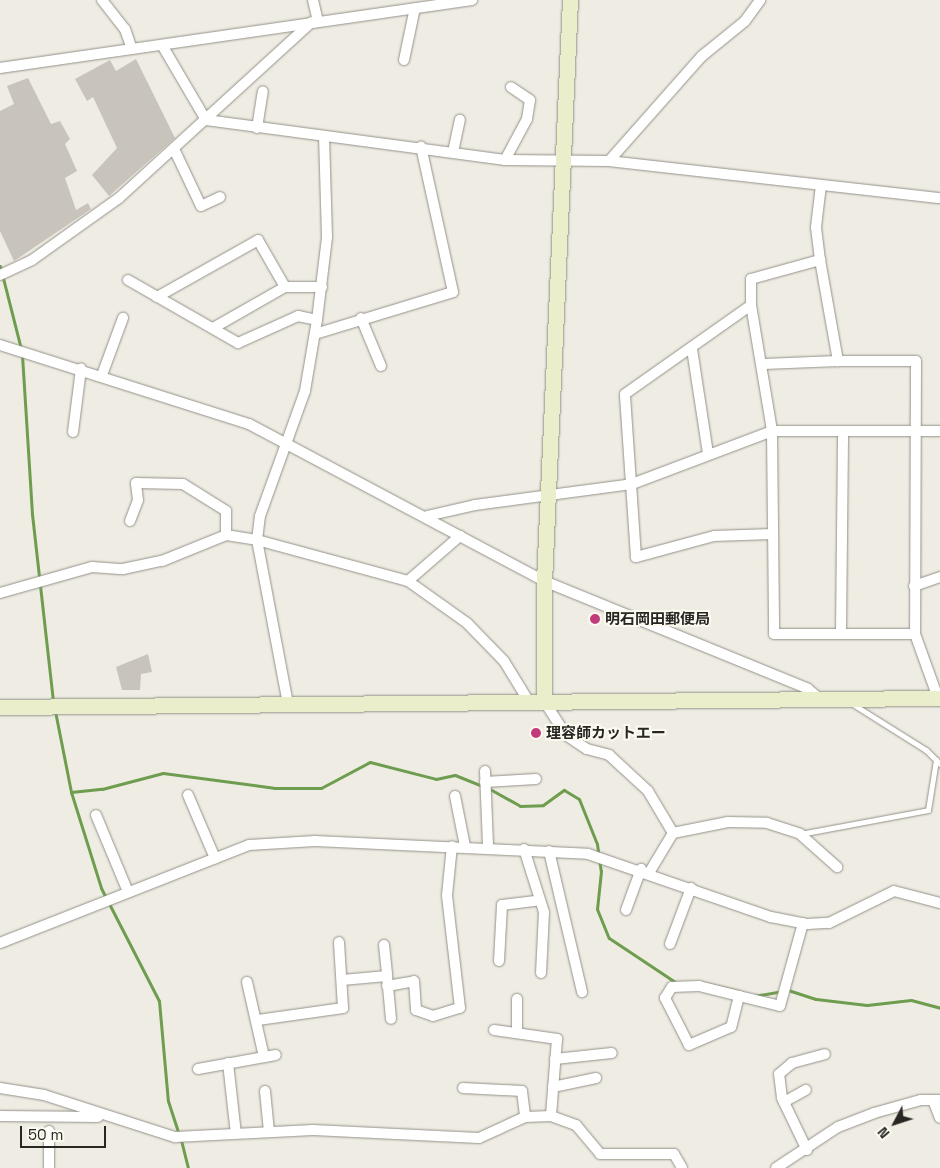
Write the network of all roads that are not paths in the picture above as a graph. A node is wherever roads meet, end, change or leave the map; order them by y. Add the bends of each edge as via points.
1 (102, 0) edge
2 (313, 0) edge
3 (472, 0) edge
4 (570, 0) edge
5 (760, 0) edge
6 (458, 1) edge
7 (415, 8) junction
8 (315, 22) junction
9 (162, 45) junction
10 (132, 49) junction
11 (404, 60) dead end
12 (0, 68) edge
13 (511, 87) dead end
14 (263, 92) dead end
15 (206, 120) junction
16 (460, 120) dead end
17 (257, 128) junction
18 (324, 137) junction
19 (421, 146) junction
20 (174, 149) junction
21 (453, 152) junction
22 (505, 160) junction
23 (610, 161) junction
24 (563, 162) junction
25 (821, 185) junction
26 (220, 197) dead end
27 (940, 198) edge
28 (820, 260) junction
29 (0, 275) edge
30 (128, 280) dead end
31 (286, 287) junction
32 (322, 287) junction
33 (157, 297) junction
34 (751, 305) junction
35 (123, 318) dead end
36 (361, 318) junction
37 (317, 320) junction
38 (214, 328) junction
39 (315, 334) junction
40 (0, 345) edge
41 (692, 349) junction
42 (838, 361) junction
43 (764, 364) junction
44 (381, 366) dead end
45 (81, 369) junction
46 (102, 375) junction
47 (772, 431) junction
48 (940, 431) edge
49 (73, 432) dead end
50 (914, 432) junction
51 (842, 434) junction
52 (290, 442) junction
53 (708, 454) junction
54 (632, 484) junction
55 (551, 498) junction
56 (427, 516) junction
57 (130, 521) dead end
58 (772, 534) junction
59 (226, 535) junction
60 (460, 536) junction
61 (257, 540) junction
62 (940, 577) edge
63 (408, 580) junction
64 (544, 581) junction
65 (914, 586) junction
66 (0, 593) edge
67 (841, 631) junction
68 (915, 634) junction
69 (939, 698) edge
70 (821, 700) junction
71 (846, 700) junction
72 (544, 701) junction
73 (529, 702) junction
74 (288, 704) junction
75 (0, 706) edge
76 (938, 762) edge
77 (485, 771) dead end
78 (536, 779) dead end
79 (485, 782) junction
80 (188, 794) dead end
81 (455, 796) dead end
82 (96, 815) dead end
83 (672, 832) junction
84 (800, 834) junction
85 (452, 846) junction
86 (465, 846) junction
87 (488, 847) junction
88 (524, 849) junction
89 (549, 851) junction
90 (215, 858) junction
91 (837, 867) dead end
92 (645, 871) junction
93 (691, 888) junction
94 (128, 892) junction
95 (540, 900) junction
96 (940, 903) edge
97 (626, 910) dead end
98 (802, 923) junction
99 (339, 942) dead end
100 (0, 943) edge
101 (670, 944) dead end
102 (384, 945) dead end
103 (499, 961) dead end
104 (541, 973) dead end
105 (342, 980) junction
106 (387, 981) junction
107 (248, 982) dead end
108 (582, 992) dead end
109 (739, 996) junction
110 (517, 999) dead end
111 (391, 1019) dead end
112 (258, 1020) junction
113 (494, 1030) dead end
114 (517, 1033) junction
115 (612, 1053) dead end
116 (825, 1054) dead end
117 (276, 1055) dead end
118 (264, 1057) junction
119 (555, 1059) junction
120 (228, 1064) junction
121 (198, 1069) dead end
122 (596, 1078) dead end
123 (553, 1087) junction
124 (0, 1088) edge
125 (463, 1088) dead end
126 (806, 1090) dead end
127 (264, 1091) dead end
128 (937, 1100) edge
129 (784, 1102) junction
130 (0, 1116) edge
131 (551, 1116) junction
132 (107, 1117) junction
133 (525, 1117) junction
134 (940, 1118) edge
135 (49, 1131) dead end
136 (269, 1132) junction
137 (236, 1134) junction
138 (806, 1150) junction
139 (49, 1168) edge
140 (682, 1168) edge
141 (776, 1168) edge

1 - 10 street via 125,29
2 - 8 street
3 - 6 street
4 - 24 street
5 - 23 street via 745,21 702,56
6 - 7 street
7 - 8 street
7 - 11 street
8 - 9 street
8 - 15 street
9 - 10 street
9 - 15 street
10 - 12 street
13 - 22 street via 530,100 527,119
14 - 17 street
15 - 17 street
15 - 20 street
16 - 21 street
17 - 18 street
18 - 19 street
18 - 32 street via 327,237
19 - 21 street
19 - 36 street via 453,292
20 - 26 street via 201,206
20 - 29 street via 76,230 19,268
21 - 22 street
22 - 24 street
23 - 24 street
23 - 25 street
24 - 55 street
25 - 27 street
25 - 28 street via 816,227
28 - 34 street via 751,279
28 - 42 street
30 - 33 street
31 - 32 street
31 - 33 street via 258,240
31 - 38 street
32 - 37 street
33 - 38 street
34 - 41 street
34 - 43 street
35 - 46 street
36 - 39 street
36 - 44 street
37 - 38 street via 298,316 238,343
37 - 39 street
39 - 52 street via 305,390
40 - 45 street
41 - 53 street
41 - 54 street via 625,394
42 - 43 street
42 - 50 street via 916,361
43 - 47 street
45 - 46 street
45 - 49 street
46 - 52 street via 249,424
47 - 51 street
47 - 53 street
47 - 58 street
48 - 50 street
50 - 51 street
50 - 65 street
51 - 67 street
52 - 56 street
52 - 61 street via 260,516
53 - 54 street
54 - 55 street
54 - 58 street via 636,557 714,536
55 - 56 street via 475,504
55 - 64 street
56 - 60 street
57 - 59 street via 138,500 136,483 183,484 226,511
58 - 67 street via 774,634
59 - 61 street
59 - 66 street via 162,560 124,569 92,567
60 - 63 street
60 - 64 street
61 - 63 street
61 - 74 street
62 - 65 street
63 - 73 street via 467,623 504,661
64 - 70 street via 808,688
64 - 72 street
65 - 68 street
67 - 68 street
68 - 69 street
69 - 71 street
70 - 71 street
70 - 72 street
71 - 76 lane
72 - 73 street
72 - 83 street via 566,735 587,749 609,755 648,791
73 - 74 street
74 - 75 street
76 - 84 lane via 928,810
77 - 79 street
78 - 79 street
79 - 87 street
80 - 90 street
81 - 86 street
82 - 94 street
83 - 84 street via 728,822 767,823
83 - 92 street
84 - 91 street
85 - 86 street
85 - 90 street via 315,841 249,845
85 - 106 street via 447,895 460,1008 433,1016 416,1010 414,981
86 - 87 street
87 - 88 street
88 - 89 street
88 - 95 street
89 - 92 street via 588,854
89 - 108 street
90 - 94 street
92 - 93 street
92 - 97 street
93 - 98 street
93 - 101 street
94 - 100 street
95 - 103 street via 502,905
95 - 104 street via 544,912
96 - 98 street via 894,891 829,923
98 - 109 street via 780,1006
99 - 105 street
102 - 106 street
105 - 106 street
105 - 112 street via 344,1008
106 - 111 street
107 - 112 street
109 - 109 street via 699,986 672,987 665,998 688,1045 731,1027
110 - 114 street
112 - 118 street
113 - 114 street
114 - 119 street via 557,1039
115 - 119 street
116 - 129 street via 792,1063 780,1074
117 - 118 street
118 - 120 street
119 - 123 street
120 - 121 street
120 - 137 street
122 - 123 street
123 - 131 street
124 - 132 street via 44,1096
125 - 133 street via 522,1091
126 - 129 street
127 - 136 street
128 - 134 street
128 - 138 street via 874,1112 838,1128
129 - 138 street
130 - 132 street
131 - 133 street
131 - 140 street via 576,1125 600,1154 674,1154
132 - 137 street via 175,1137
133 - 136 street via 478,1138
135 - 139 street
136 - 137 street
138 - 141 street

